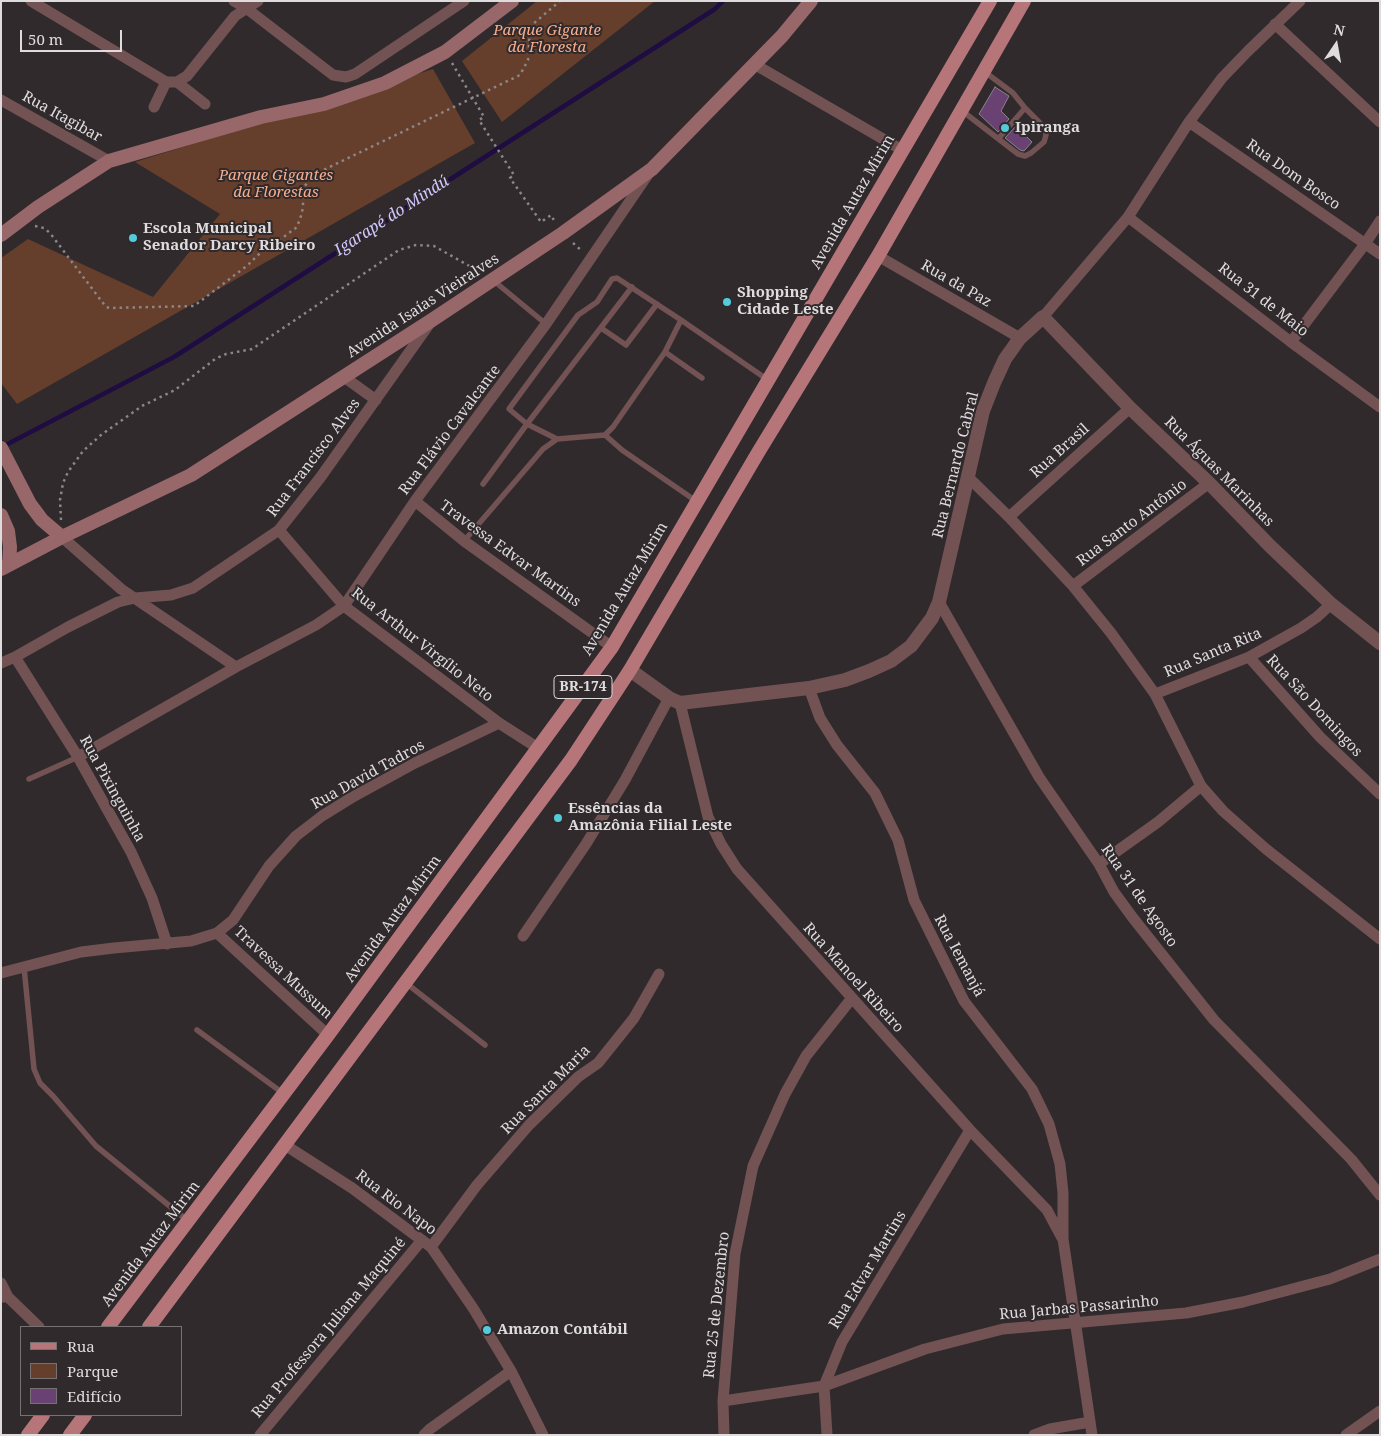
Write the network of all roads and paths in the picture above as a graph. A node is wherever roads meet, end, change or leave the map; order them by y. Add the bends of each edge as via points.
1 (31, 1) edge
2 (234, 1) edge
3 (258, 1) edge
4 (464, 1) edge
5 (512, 1) edge
6 (560, 1) edge
7 (811, 1) edge
8 (990, 1) edge
9 (1024, 1) edge
10 (1300, 1) edge
11 (246, 8) junction
12 (1275, 24) junction
13 (445, 52) junction
14 (754, 64) junction
15 (984, 70) junction
16 (177, 80) junction
17 (472, 98) junction
18 (1, 100) edge
19 (205, 104) dead end
20 (154, 107) dead end
21 (1025, 108) junction
22 (961, 110) junction
23 (1189, 122) junction
24 (1380, 122) edge
25 (999, 138) junction
26 (902, 150) junction
27 (109, 160) junction
28 (652, 169) junction
29 (1128, 216) junction
30 (1380, 221) edge
31 (32, 226) dead end
32 (563, 233) junction
33 (1, 234) edge
34 (1366, 244) junction
35 (1380, 254) edge
36 (878, 256) junction
37 (590, 260) junction
38 (492, 280) junction
39 (632, 287) junction
40 (657, 304) junction
41 (1043, 316) junction
42 (432, 320) junction
43 (681, 320) junction
44 (546, 324) junction
45 (601, 328) junction
46 (1020, 338) junction
47 (1292, 342) junction
48 (665, 352) junction
49 (344, 377) junction
50 (702, 378) dead end
51 (768, 380) junction
52 (376, 400) junction
53 (1380, 407) edge
54 (1130, 408) junction
55 (527, 424) junction
56 (605, 435) junction
57 (558, 439) junction
58 (1, 448) edge
59 (968, 478) junction
60 (1209, 483) junction
61 (483, 484) dead end
62 (415, 501) junction
63 (696, 501) junction
64 (1, 515) edge
65 (1009, 517) junction
66 (279, 530) junction
67 (62, 537) junction
68 (464, 541) junction
69 (5, 567) edge
70 (1073, 586) junction
71 (135, 598) junction
72 (939, 602) junction
73 (1331, 604) junction
74 (344, 606) junction
75 (1380, 643) edge
76 (612, 647) junction
77 (15, 657) junction
78 (1249, 657) junction
79 (1, 663) edge
80 (236, 667) junction
81 (630, 670) junction
82 (809, 688) junction
83 (1155, 694) junction
84 (674, 701) junction
85 (499, 723) junction
86 (538, 748) junction
87 (78, 758) junction
88 (29, 779) dead end
89 (1202, 786) junction
90 (1380, 794) edge
91 (1099, 864) junction
92 (217, 933) junction
93 (523, 936) dead end
94 (1380, 940) edge
95 (167, 944) junction
96 (24, 967) junction
97 (1, 973) edge
98 (659, 974) dead end
99 (406, 983) junction
100 (852, 998) junction
101 (197, 1030) dead end
102 (328, 1035) junction
103 (485, 1045) dead end
104 (284, 1094) junction
105 (970, 1130) junction
106 (285, 1145) junction
107 (1380, 1195) edge
108 (188, 1221) junction
109 (1062, 1239) junction
110 (422, 1240) junction
111 (431, 1247) junction
112 (1380, 1259) edge
113 (1, 1283) edge
114 (4, 1297) edge
115 (1074, 1322) junction
116 (38, 1326) edge
117 (109, 1326) edge
118 (150, 1326) edge
119 (511, 1371) junction
120 (824, 1386) junction
121 (723, 1401) junction
122 (1380, 1410) edge
123 (42, 1416) edge
124 (84, 1416) edge
125 (1090, 1422) junction
126 (28, 1435) edge
127 (70, 1435) edge
128 (260, 1435) edge
129 (424, 1435) edge
130 (543, 1435) edge
131 (724, 1435) edge
132 (827, 1435) edge
133 (1034, 1435) edge
134 (1092, 1435) edge
135 (1346, 1435) edge

1 - 16 street
2 - 11 street
3 - 11 street
4 - 11 street via 346,77 333,75
5 - 13 main road
6 - 17 path via 530,29 528,60 520,74
7 - 14 main road, Avenida Isaías Vieiralves
8 - 26 main road, Avenida Autaz Mirim / BR-174
9 - 15 main road, BR-174
10 - 12 street, Rua Bernardo Cabral
11 - 16 street
12 - 23 street, Rua Bernardo Cabral via 1222,78
12 - 24 street
13 - 17 path
13 - 27 main road via 385,83 324,104 262,117
14 - 26 street
14 - 28 main road, Avenida Isaías Vieiralves
15 - 21 lane via 1013,93
15 - 22 main road, BR-174
16 - 19 street
16 - 20 street
17 - 31 path via 311,176 305,186 302,213 296,227 266,247 248,265 194,306 106,307 50,233 39,226
17 - 32 path via 484,117 479,120 514,175 510,178 541,222 551,215
18 - 27 street, Rua Itagibar
21 - 25 lane
21 - 25 lane via 1045,128 1044,142 1025,156
22 - 25 lane
22 - 36 main road, BR-174
23 - 29 street, Rua Bernardo Cabral
23 - 34 street, Rua Dom Bosco
26 - 51 main road, Avenida Autaz Mirim / BR-174
27 - 33 main road
28 - 32 main road, Avenida Isaías Vieiralves
28 - 37 street, Rua Flávio Cavalcante
29 - 41 street, Rua Bernardo Cabral
29 - 47 street, Rua 31 de Maio
30 - 34 street
32 - 37 path
32 - 38 main road, Avenida Isaías Vieiralves
34 - 35 street, Rua Dom Bosco
34 - 47 street
36 - 46 street, Rua da Paz
36 - 81 main road, BR-174
37 - 44 street, Rua Flávio Cavalcante
38 - 42 main road, Avenida Isaías Vieiralves
38 - 44 lane
38 - 67 path via 434,246 416,244 399,250 252,349 215,359 175,390 142,406 101,434 83,451 63,483 60,500
39 - 40 lane
39 - 45 lane
39 - 55 lane via 617,278 612,279 597,302 578,315 509,409
40 - 43 lane
40 - 45 lane via 626,345
41 - 46 street, Rua Bernardo Cabral
41 - 54 street, Rua Águas Marinhas
42 - 49 main road, Avenida Isaías Vieiralves
42 - 52 street, Rua Francisco Alves
43 - 48 lane
43 - 51 lane
44 - 62 street, Rua Flávio Cavalcante
45 - 55 lane
46 - 59 street, Rua Bernardo Cabral via 1005,359 983,411
47 - 53 street, Rua 31 de Maio
48 - 50 lane
48 - 56 lane
49 - 52 street
49 - 67 main road, Avenida Isaías Vieiralves via 191,476
51 - 63 main road, Avenida Autaz Mirim / BR-174
52 - 66 street, Rua Francisco Alves
54 - 60 street, Rua Águas Marinhas
54 - 65 street, Rua Brasil
55 - 57 lane
55 - 61 lane
56 - 57 lane
56 - 63 lane
57 - 68 lane via 543,449
58 - 67 main road via 30,504 42,520
59 - 65 street
59 - 72 street, Rua Bernardo Cabral
60 - 70 street, Rua Santo Antônio
60 - 73 street, Rua Águas Marinhas
62 - 68 street, Travessa Edvar Martins
62 - 74 street, Rua Flávio Cavalcante
63 - 76 main road, Avenida Autaz Mirim / BR-174
64 - 69 main road via 10,547
65 - 70 street
66 - 71 street, Rua Francisco Alves via 193,588 170,595
66 - 74 street, Rua Arthur Virgílio Neto
67 - 69 main road, Avenida Isaías Vieiralves
67 - 71 street
68 - 76 street, Travessa Edvar Martins
70 - 83 street
71 - 77 street, Rua Francisco Alves via 68,627
71 - 80 street
72 - 82 street, Rua Bernardo Cabral via 923,632 891,661 845,680
72 - 91 street, Rua 31 de Agosto via 1039,777
73 - 75 street, Rua Águas Marinhas
73 - 78 street, Rua Santa Rita via 1301,628
74 - 80 street, Rua Flávio Cavalcante via 316,625
74 - 85 street, Rua Arthur Virgílio Neto
76 - 86 main road, Avenida Autaz Mirim / BR-174
77 - 79 street, Rua Francisco Alves
77 - 87 street, Rua Pixinguinha
78 - 83 street, Rua Santa Rita
78 - 90 street, Rua São Domingos via 1320,738
80 - 87 street, Rua Flávio Cavalcante
81 - 84 street
81 - 99 main road, BR-174 via 571,760
82 - 84 street, Rua Bernardo Cabral
82 - 109 street, Rua Iemanjá via 820,718 875,793 898,840 914,900 964,1000 1032,1089 1049,1124 1061,1174
83 - 89 street
84 - 93 street via 586,844
84 - 100 street, Rua Manoel Ribeiro via 708,817 721,844 737,869
85 - 86 street, Rua Arthur Virgílio Neto
85 - 92 street, Rua David Tadros via 407,768 322,816 296,836 269,866 233,920
86 - 102 main road, Avenida Autaz Mirim / BR-174
87 - 88 lane
87 - 95 street, Rua Pixinguinha via 131,852 152,898
89 - 91 street
89 - 94 street via 1223,811 1266,849
91 - 107 street, Rua 31 de Agosto via 1133,918 1214,1020 1351,1159
92 - 95 street, Rua David Tadros
92 - 102 street, Travessa Mussum
95 - 96 street, Rua David Tadros via 81,952
96 - 97 street, Rua David Tadros
96 - 108 lane via 34,1069 40,1083 96,1146
98 - 111 street, Rua Santa Maria via 634,1018 598,1063 578,1077 529,1125 477,1185
99 - 103 lane
99 - 106 main road, BR-174
100 - 105 street, Rua Manoel Ribeiro
100 - 121 street, Rua 25 de Dezembro via 806,1056 753,1166 735,1254
101 - 104 lane
102 - 104 main road, Avenida Autaz Mirim / BR-174
104 - 108 main road, Avenida Autaz Mirim / BR-174
105 - 109 street, Rua Manoel Ribeiro via 1047,1210
105 - 120 street, Rua Edvar Martins via 842,1342
106 - 110 street, Rua Rio Napo via 352,1188
106 - 118 main road, BR-174
108 - 117 main road, Avenida Autaz Mirim / BR-174
109 - 115 street
110 - 111 street, Rua Rio Napo
110 - 128 street, Rua Professora Juliana Maquiné
111 - 119 street, Rua Rio Napo
112 - 115 street, Rua Jarbas Passarinho via 1330,1279 1244,1302 1186,1313
113 - 114 street
114 - 116 street
115 - 120 street, Rua Jarbas Passarinho via 986,1333 925,1349
115 - 125 street
119 - 129 street
119 - 130 street, Rua Rio Napo
120 - 121 street, Rua Jarbas Passarinho
120 - 132 street, Rua Edvar Martins
121 - 131 street, Rua 25 de Dezembro
122 - 135 street
123 - 126 main road
124 - 127 main road
125 - 133 street
125 - 134 street

